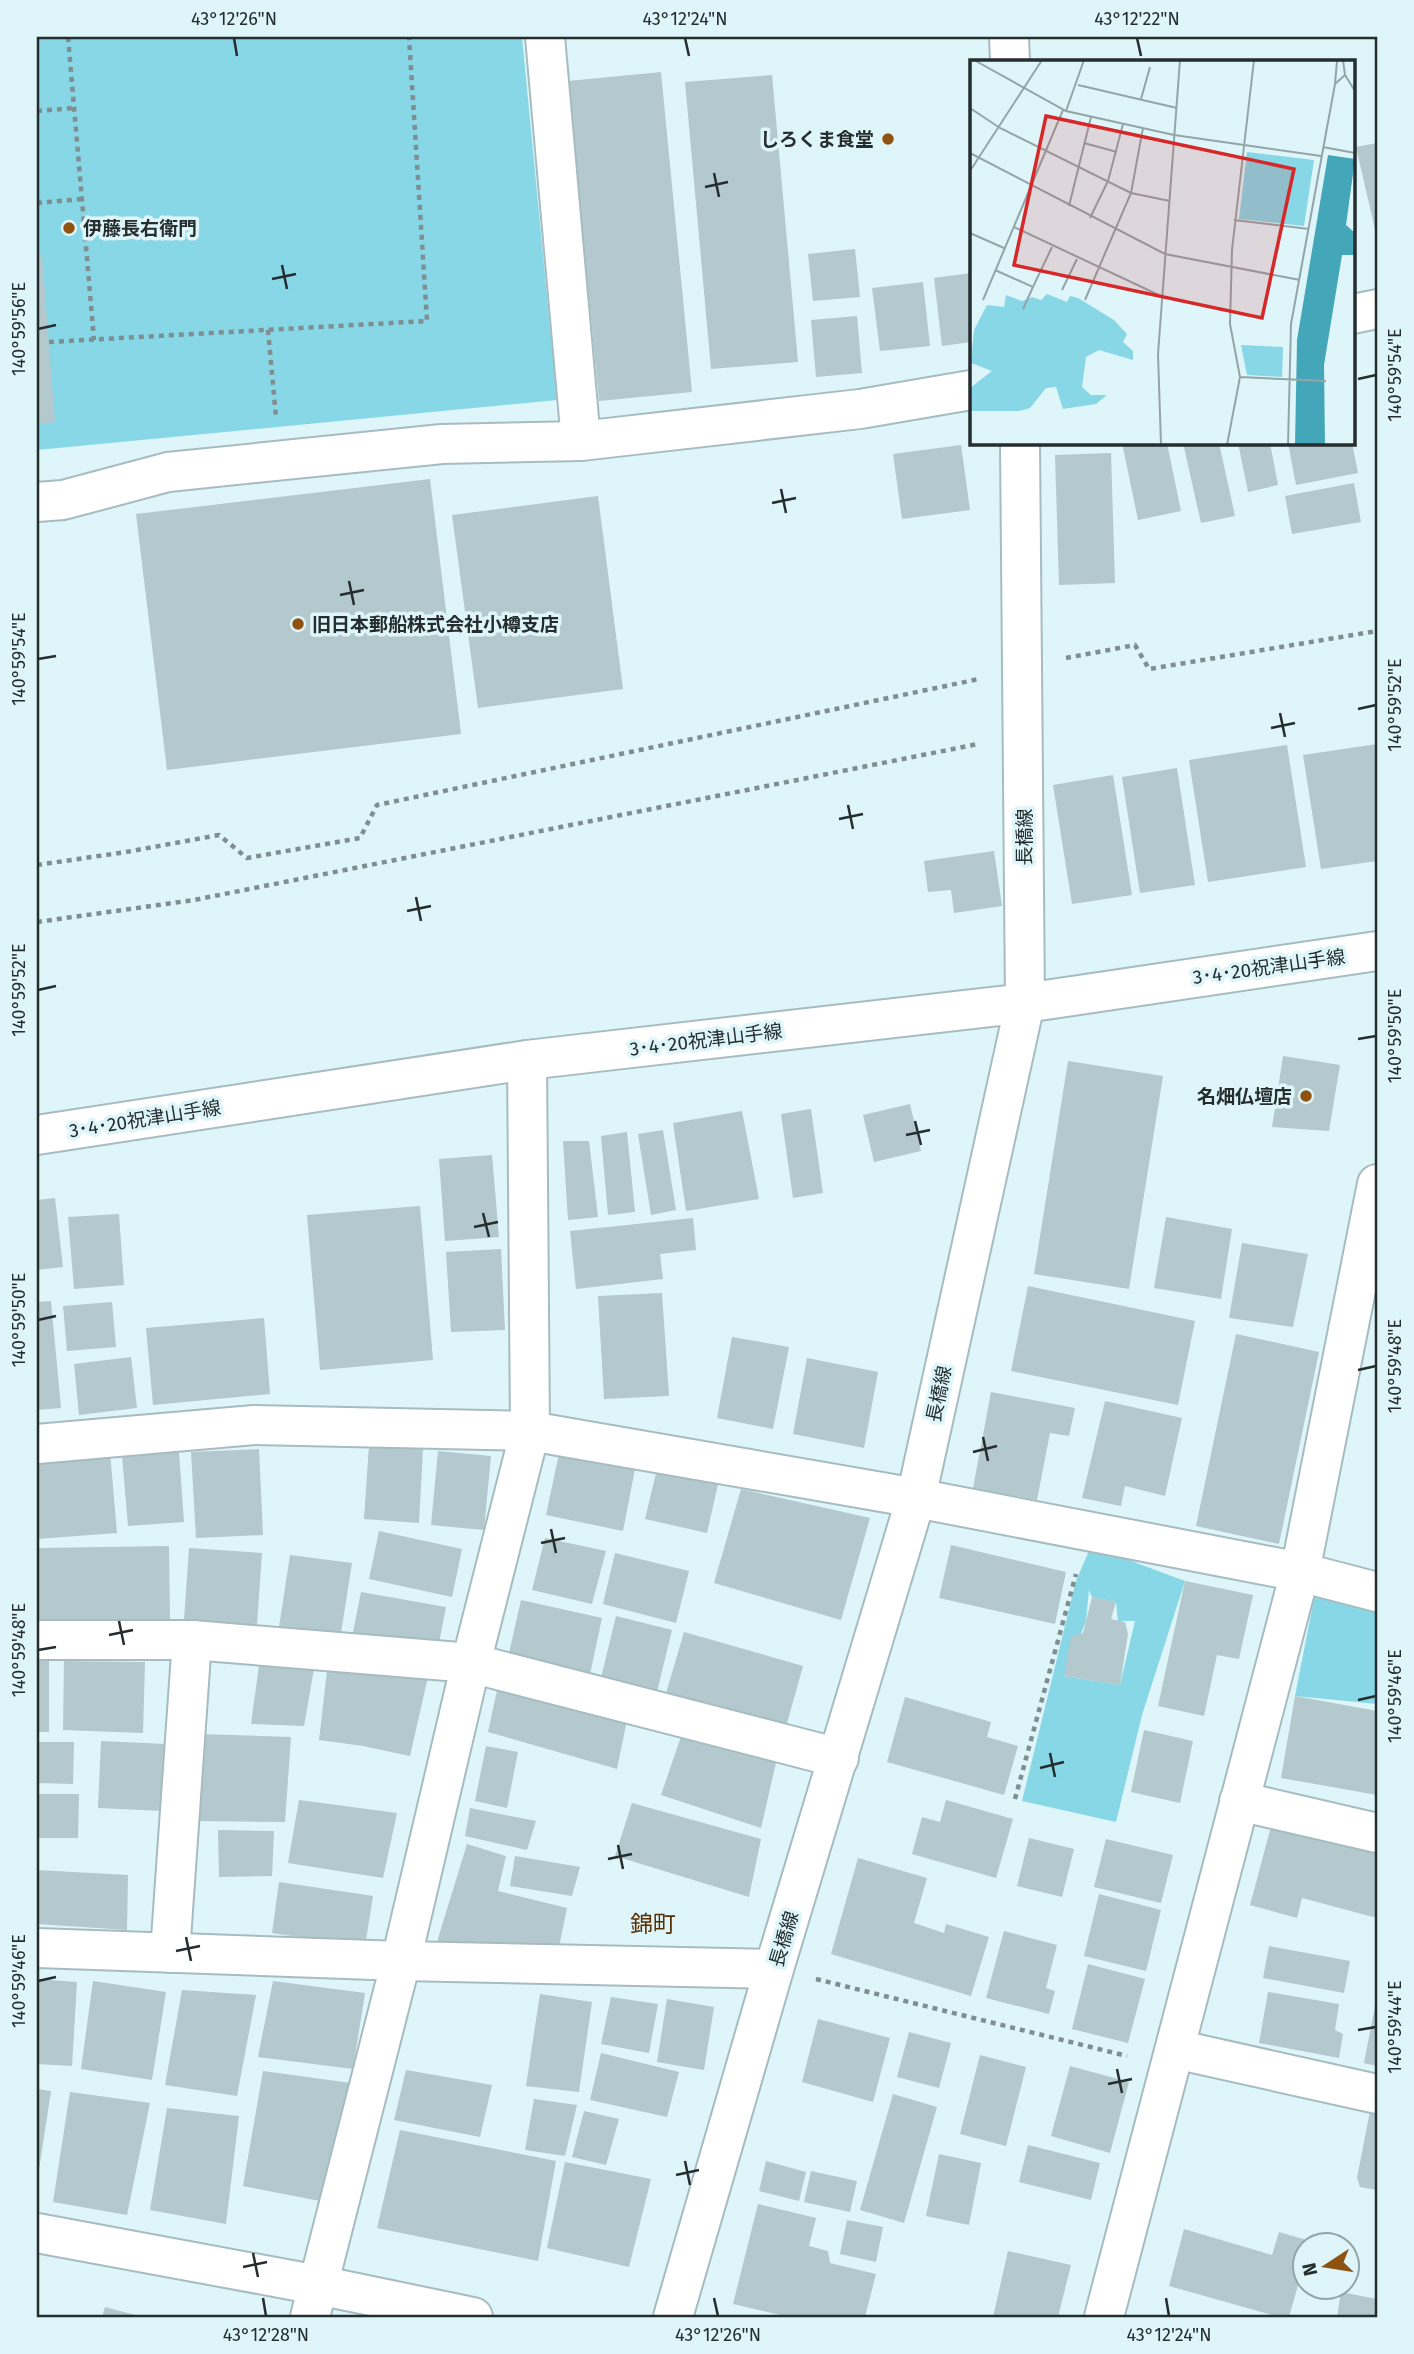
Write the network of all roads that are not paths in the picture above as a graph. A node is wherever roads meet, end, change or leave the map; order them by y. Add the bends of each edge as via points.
1 (545, 37) edge
2 (1009, 37) edge
3 (1010, 60) edge
4 (1377, 309) edge
5 (1354, 314) edge
6 (970, 390) edge
7 (581, 441) junction
8 (1020, 444) edge
9 (37, 502) edge
10 (1377, 951) edge
11 (1025, 1003) junction
12 (527, 1060) junction
13 (37, 1136) edge
14 (1377, 1184) edge
15 (530, 1431) junction
16 (37, 1444) edge
17 (916, 1498) junction
18 (1300, 1572) junction
19 (1377, 1592) edge
20 (37, 1640) edge
21 (192, 1640) junction
22 (471, 1663) junction
23 (839, 1758) junction
24 (1239, 1801) junction
25 (1377, 1833) edge
26 (37, 1948) edge
27 (170, 1953) junction
28 (401, 1961) junction
29 (774, 1969) junction
30 (1172, 2058) junction
31 (1377, 2094) edge
32 (37, 2233) edge
33 (314, 2301) edge
34 (473, 2317) edge
35 (673, 2317) edge
36 (1104, 2317) edge

1 - 7 street
2 - 3 street
4 - 5 street
6 - 7 street via 860,409
7 - 9 street via 442,444 169,472 63,500
8 - 11 street, 長橋線
10 - 11 street, 3･4･20祝津山手線
11 - 12 street, 3･4･20祝津山手線
11 - 17 street, 長橋線
12 - 13 street, 3･4･20祝津山手線
12 - 15 street
14 - 18 street
15 - 16 street via 254,1425
15 - 17 street
15 - 22 street
17 - 18 street
17 - 23 street, 長橋線
18 - 19 street
18 - 24 street
20 - 21 street
21 - 22 street
21 - 27 street
22 - 23 street
22 - 28 street
23 - 29 street, 長橋線
24 - 25 street
24 - 30 street
26 - 27 street
27 - 28 street
28 - 29 street
28 - 33 street
29 - 35 street, 長橋線
30 - 31 street
30 - 36 street
32 - 33 street
33 - 34 street

